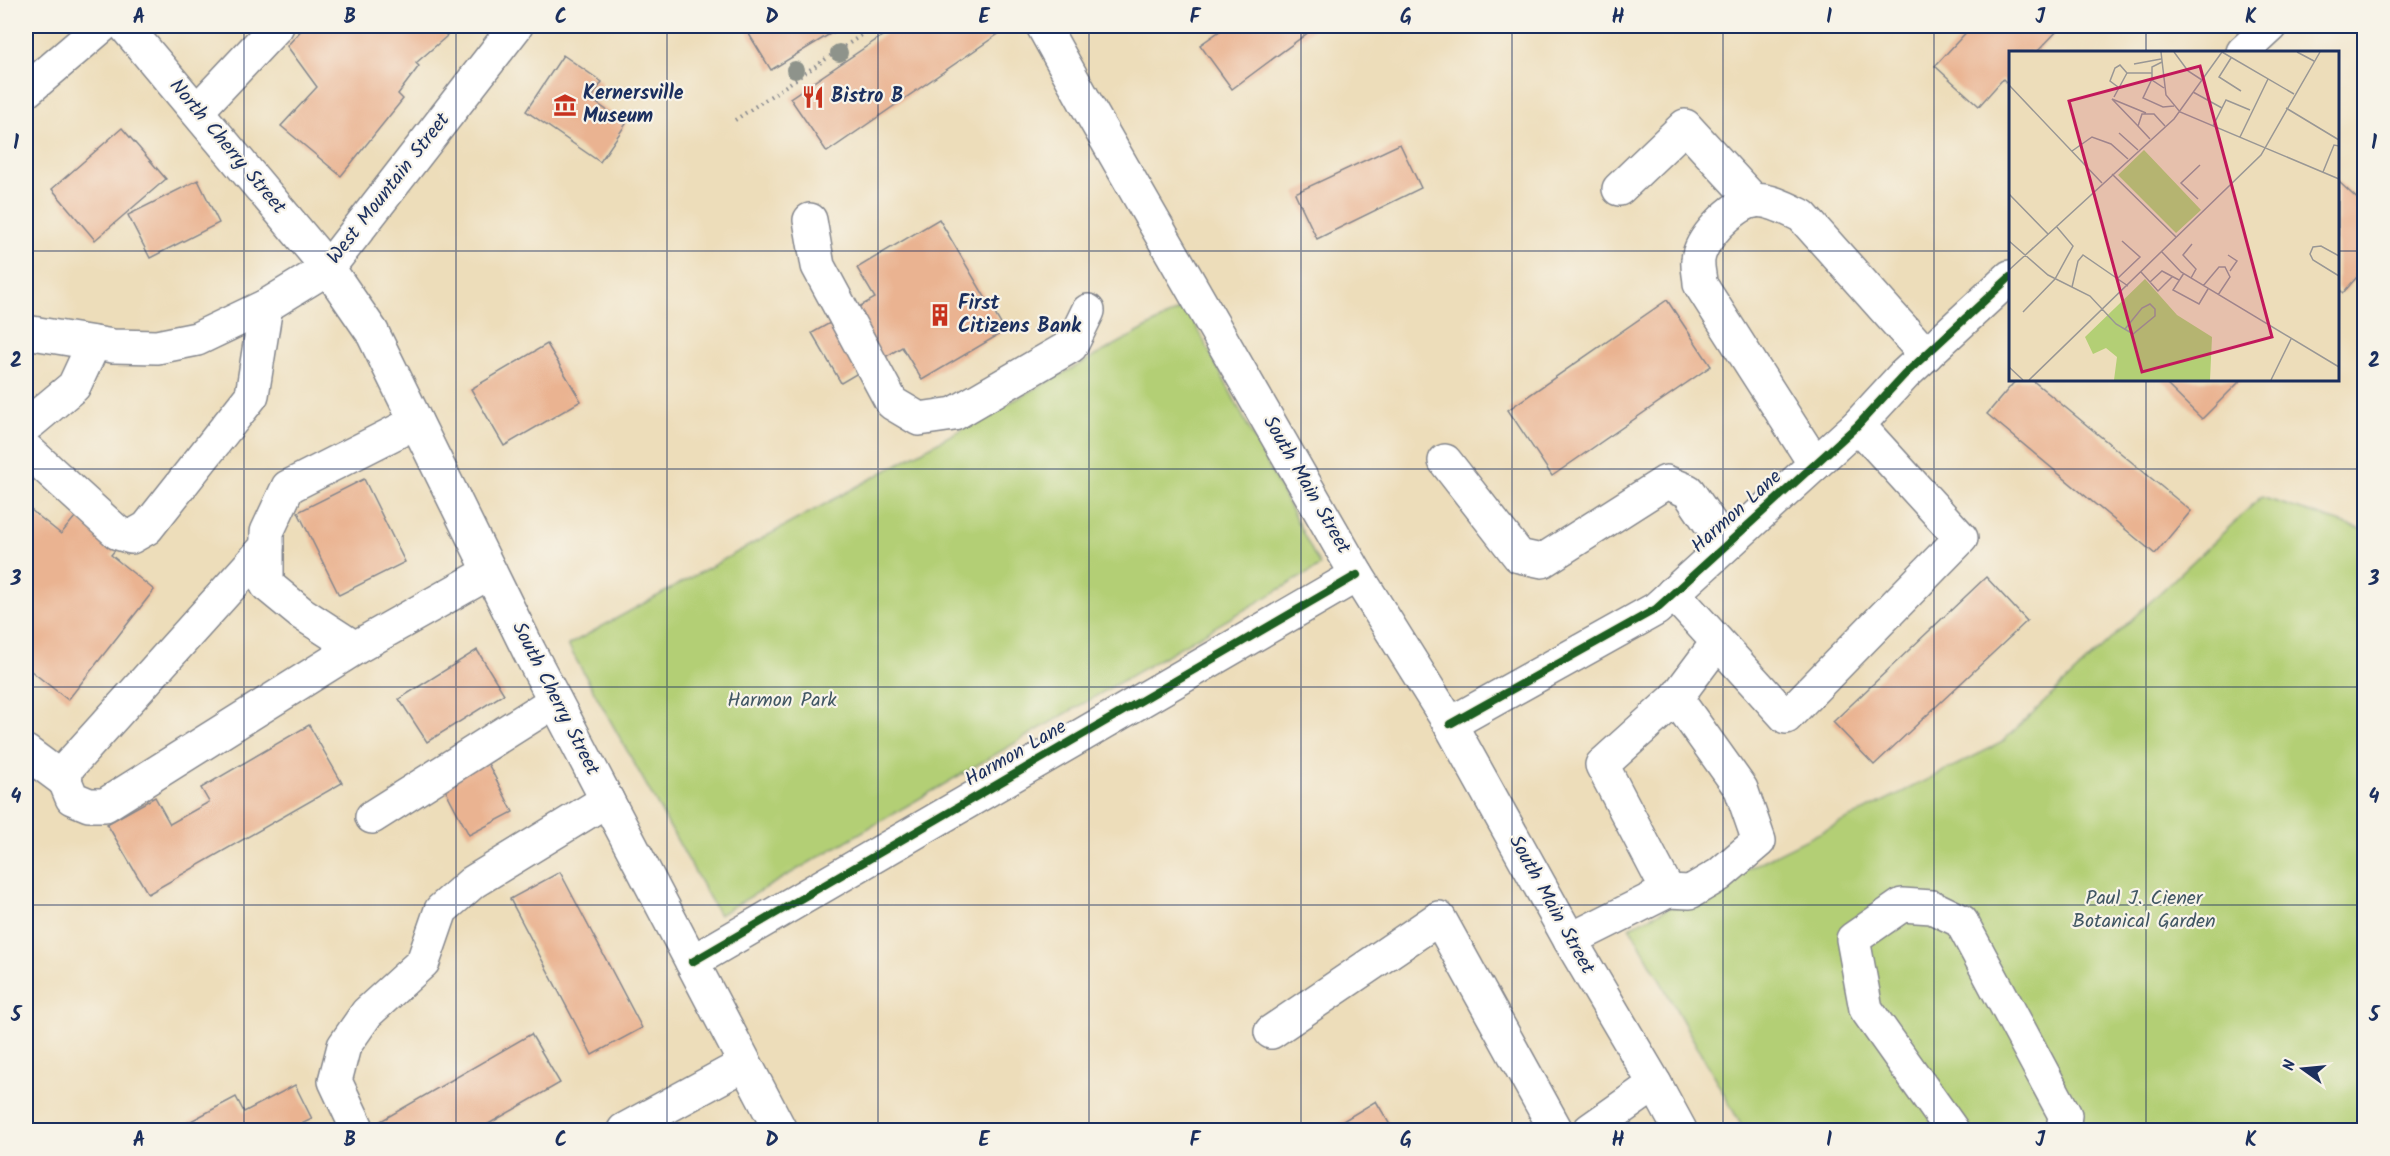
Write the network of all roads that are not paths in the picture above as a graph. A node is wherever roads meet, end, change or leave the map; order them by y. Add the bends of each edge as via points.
1 (102, 26) edge
2 (125, 26) edge
3 (277, 26) edge
4 (516, 26) edge
5 (1043, 26) edge
6 (2271, 26) edge
7 (2244, 51) edge
8 (26, 91) edge
9 (197, 111) junction
10 (1619, 189) dead end
11 (1754, 201) junction
12 (810, 220) dead end
13 (328, 268) junction
14 (2009, 279) edge
15 (266, 306) junction
16 (1089, 311) dead end
17 (26, 332) edge
18 (94, 343) junction
19 (1926, 355) junction
20 (416, 422) junction
21 (26, 423) edge
22 (1858, 425) junction
23 (26, 449) edge
24 (1445, 461) dead end
25 (1815, 464) junction
26 (1725, 545) junction
27 (267, 546) junction
28 (490, 572) junction
29 (1357, 575) junction
30 (1673, 593) junction
31 (1717, 643) junction
32 (355, 648) junction
33 (1676, 698) junction
34 (555, 701) junction
35 (1450, 724) junction
36 (26, 752) edge
37 (65, 781) junction
38 (607, 800) junction
39 (372, 817) dead end
40 (1668, 891) junction
41 (1570, 940) junction
42 (692, 962) junction
43 (1271, 1032) dead end
44 (745, 1064) junction
45 (1655, 1084) junction
46 (358, 1131) edge
47 (624, 1131) edge
48 (780, 1131) edge
49 (1556, 1131) edge
50 (1590, 1131) edge
51 (1680, 1131) edge
52 (1952, 1131) edge
53 (2063, 1131) edge

1 - 8 main road
2 - 9 main road, North Cherry Street
3 - 9 main road
4 - 13 main road, West Mountain Street
5 - 29 main road, South Main Street
6 - 7 main road
9 - 13 main road, North Cherry Street
10 - 11 main road via 1685,126
11 - 19 main road via 1779,205 1802,216
11 - 25 main road via 1733,212 1707,237 1698,259 1700,284
12 - 16 main road via 818,266 892,403 919,419 954,414 1071,346
13 - 15 main road, West Mountain Street
13 - 20 main road, South Cherry Street via 372,332
14 - 19 main road, Harmon Lane
15 - 18 main road, West Mountain Street via 197,339 157,347
15 - 23 main road via 252,394 147,528 131,537 118,533
17 - 18 main road, West Mountain Street
18 - 21 main road via 74,386 31,423
19 - 22 main road, Harmon Lane
20 - 27 main road via 288,487 267,532
20 - 28 main road, South Cherry Street
22 - 25 main road, Harmon Lane
22 - 31 main road via 1961,538 1786,717
24 - 26 main road via 1519,556 1542,561 1666,482 1688,491
25 - 26 main road, Harmon Lane
26 - 30 main road, Harmon Lane
27 - 32 main road via 267,585
27 - 37 main road via 75,757 67,768
28 - 32 main road
28 - 34 main road, South Cherry Street
29 - 35 main road, South Main Street
29 - 42 main road, Harmon Lane
30 - 31 main road
30 - 35 main road, Harmon Lane via 1656,609
31 - 33 main road
32 - 37 main road via 105,805 89,805 72,798
33 - 40 main road via 1602,765
33 - 40 main road via 1741,789 1759,841 1719,875 1690,892
34 - 38 main road, South Cherry Street
34 - 39 main road
35 - 41 main road, South Main Street
36 - 37 main road
38 - 42 main road, South Cherry Street
38 - 46 main road via 473,882 441,910 423,962 367,1013 344,1046 335,1081
40 - 41 main road
41 - 45 main road, South Main Street
42 - 44 main road, South Cherry Street
43 - 49 main road via 1439,918
44 - 47 main road
44 - 48 main road, South Cherry Street
45 - 50 main road
45 - 51 main road, South Main Street
52 - 53 main road via 1866,1009 1853,939 1902,905 1932,907 1961,921 2065,1115

